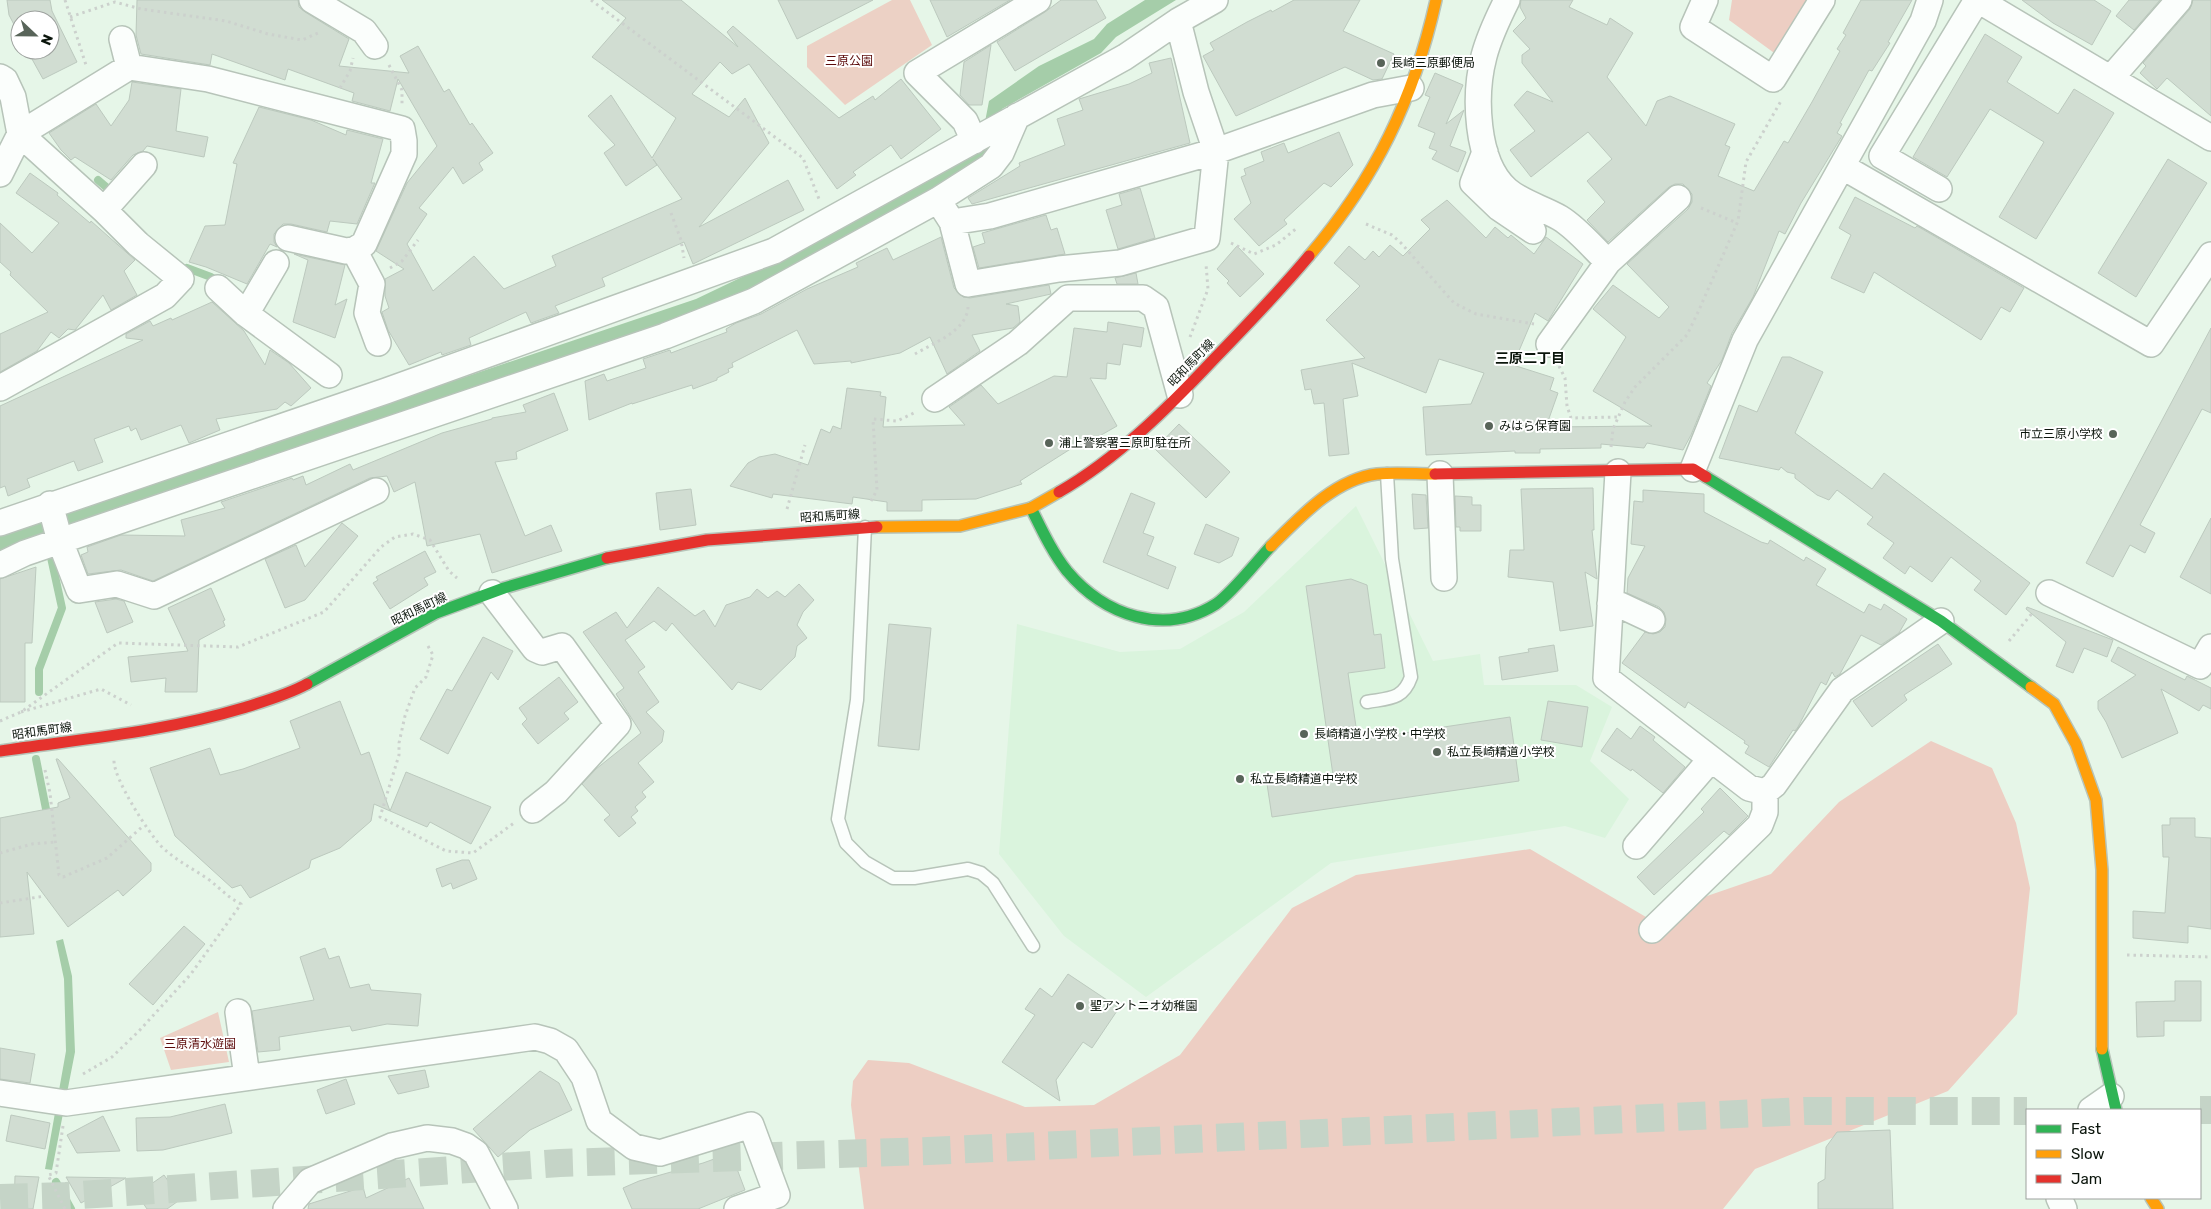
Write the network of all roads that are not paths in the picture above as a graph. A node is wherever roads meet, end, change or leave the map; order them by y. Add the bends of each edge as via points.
1 (312, 0) edge
2 (1038, 0) edge
3 (1214, 0) edge
4 (1436, 0) edge
5 (1507, 0) edge
6 (1705, 0) edge
7 (1822, 0) edge
8 (1930, 0) edge
9 (1977, 0) edge
10 (2179, 0) edge
11 (1178, 21) junction
12 (122, 39) dead end
13 (365, 48) road end
14 (129, 67) junction
15 (0, 77) edge
16 (2112, 78) junction
17 (1410, 88) junction
18 (1010, 121) junction
19 (20, 134) junction
20 (2209, 134) edge
21 (976, 140) junction
22 (1216, 151) junction
23 (1485, 152) junction
24 (144, 165) dead end
25 (1843, 167) junction
26 (0, 174) edge
27 (1939, 189) dead end
28 (1678, 198) road end
29 (938, 200) junction
30 (104, 210) junction
31 (952, 222) junction
32 (1533, 231) dead end
33 (288, 238) dead end
34 (354, 250) junction
35 (2211, 255) edge
36 (1608, 262) junction
37 (276, 263) dead end
38 (218, 288) dead end
39 (246, 314) junction
40 (378, 343) dead end
41 (1549, 344) road end
42 (328, 375) dead end
43 (0, 388) edge
44 (1180, 395) junction
45 (350, 403) junction
46 (927, 404) road end
47 (361, 438) junction
48 (1693, 469) junction
49 (1613, 472) junction
50 (1387, 474) junction
51 (1440, 474) junction
52 (376, 491) dead end
53 (50, 504) junction
54 (1031, 508) junction
55 (0, 523) edge
56 (861, 528) junction
57 (60, 541) junction
58 (0, 565) edge
59 (1444, 578) dead end
60 (492, 593) junction
61 (2049, 593) road end
62 (1610, 604) junction
63 (1652, 620) dead end
64 (1941, 621) junction
65 (2211, 647) edge
66 (1367, 702) dead end
67 (0, 751) edge
68 (1711, 759) junction
69 (1765, 792) junction
70 (533, 810) road end
71 (1636, 846) dead end
72 (1652, 930) dead end
73 (1033, 946) dead end
74 (238, 1012) dead end
75 (248, 1077) junction
76 (0, 1093) edge
77 (2113, 1103) edge
78 (2094, 1109) edge
79 (780, 1202) edge
80 (286, 1209) edge
81 (505, 1209) edge
82 (737, 1209) edge

1 - 13 street via 364,31
2 - 21 street via 917,73 965,121
3 - 11 street
4 - 17 main road, 昭和馬町線 via 1428,36
5 - 23 street via 1485,52 1480,76 1479,114
6 - 7 street via 1693,27 1773,79
8 - 25 street via 1923,21
9 - 16 street
9 - 27 street via 1882,156
10 - 16 street
11 - 18 street via 1125,57
11 - 22 street via 1196,92
12 - 14 street
14 - 19 street
14 - 34 street via 208,79 402,130 404,154 364,244
15 - 19 street via 5,80 13,97
16 - 20 street
17 - 22 street via 1373,95
17 - 44 main road, 昭和馬町線 via 1380,156 1343,215 1273,298
18 - 21 street
18 - 29 street via 1001,153 992,166
19 - 26 street
19 - 30 street
21 - 45 street via 774,251
22 - 31 street via 990,216
22 - 31 street via 1207,238 1120,263 1058,269 968,284
23 - 32 street via 1473,183 1499,208
23 - 36 street via 1508,191 1562,219
24 - 30 street
25 - 35 street via 2150,344
25 - 48 street via 1745,340
28 - 36 street
29 - 31 street
29 - 47 street via 754,301 665,336
30 - 43 street via 138,244 181,279 165,296
33 - 34 street
34 - 40 street via 372,284 367,313
36 - 41 street
37 - 39 street
38 - 39 street
39 - 42 street
44 - 46 street via 1156,307 1143,298 1068,298 1018,343
44 - 54 main road, 昭和馬町線 via 1080,478
45 - 47 street
45 - 53 street
47 - 57 street
48 - 49 main road
48 - 64 main road
49 - 51 main road
49 - 62 street
50 - 51 main road
50 - 54 main road via 1345,484 1322,498 1218,603 1206,611 1171,622 1148,622 1121,614 1082,587 1052,550
50 - 66 lane via 1392,559 1411,677 1406,690 1397,696
51 - 59 street
52 - 57 street via 154,596 117,584 79,590
53 - 55 street
53 - 57 street
54 - 56 main road, 昭和馬町線 via 960,526
56 - 60 main road, 昭和馬町線 via 707,540 622,554
56 - 73 lane via 856,700 838,819 846,842 865,862 893,878 914,878 968,869 981,873 993,883
57 - 58 street
60 - 67 main road, 昭和馬町線 via 436,613 291,693 161,728
60 - 70 street via 535,649 542,652 562,646 618,724 556,792
61 - 65 street via 2200,666
62 - 63 street via 1620,605
62 - 68 street via 1606,678
64 - 69 street via 1842,690 1774,785
64 - 77 main road via 2054,704 2076,744 2096,800 2102,870 2102,1054
68 - 69 street via 1749,788
68 - 71 street
69 - 72 street via 1765,812 1760,825
74 - 75 street
75 - 76 street via 72,1103
75 - 79 street via 535,1037 566,1050 584,1078 599,1120 634,1147 660,1153 751,1125
77 - 78 street
79 - 82 street
80 - 81 street via 310,1181 392,1146 427,1138 452,1141 476,1153

